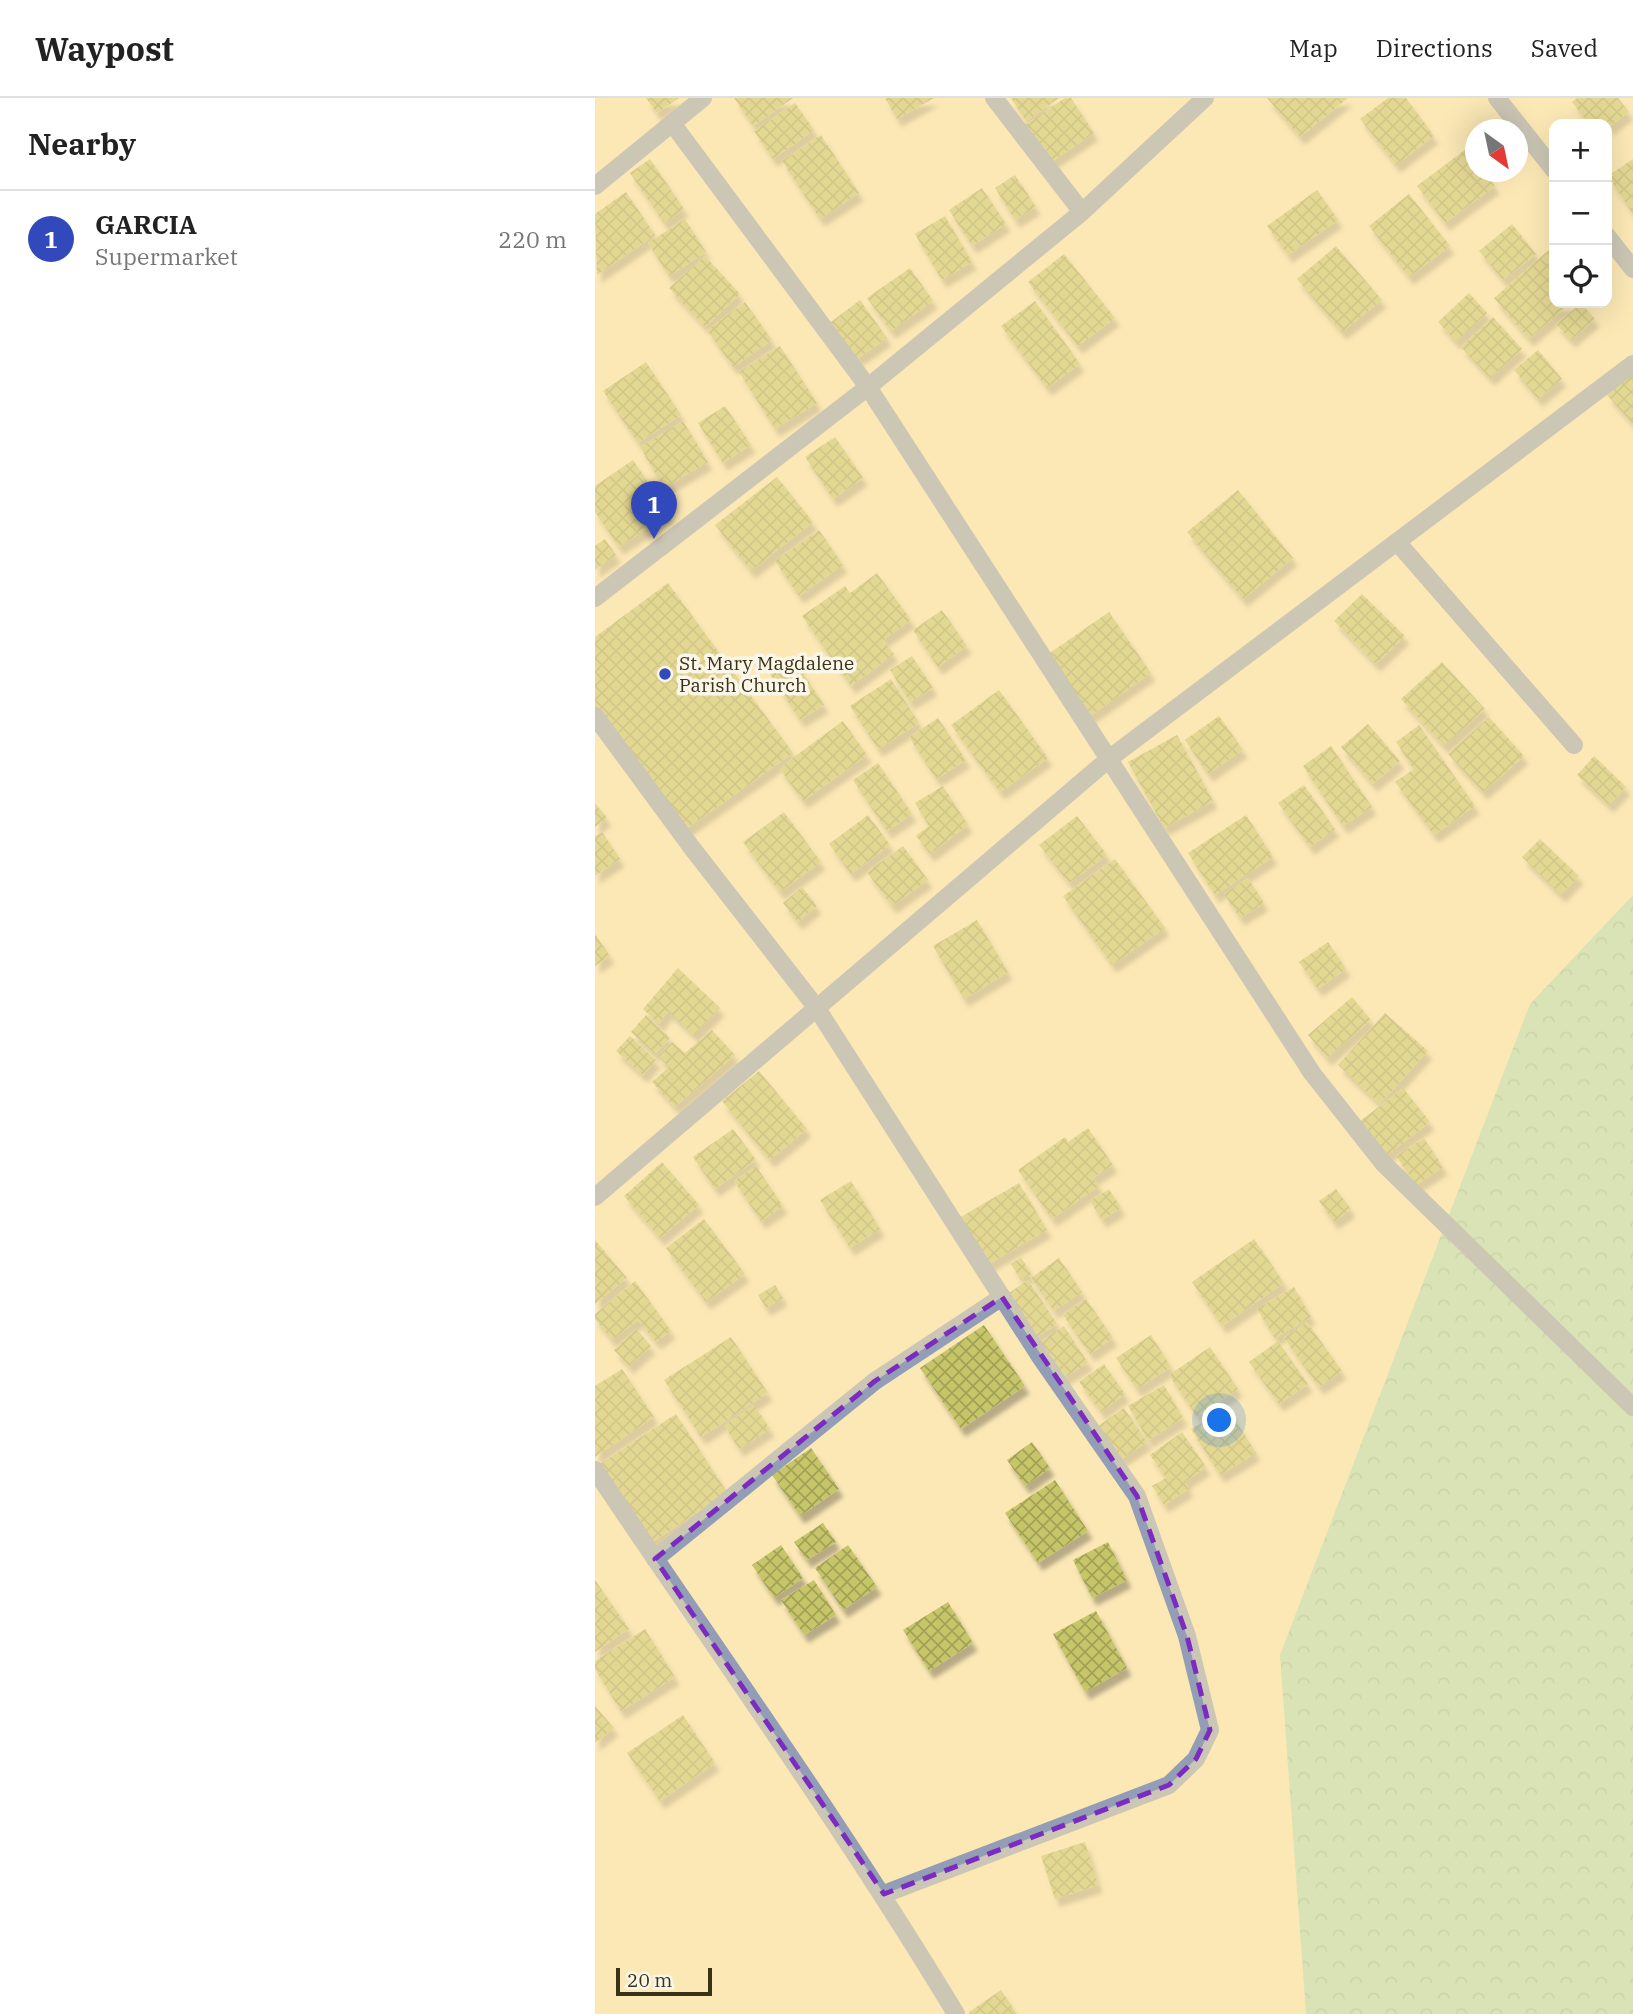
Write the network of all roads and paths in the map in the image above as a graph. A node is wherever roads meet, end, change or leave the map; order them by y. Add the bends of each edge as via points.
1 (703, 98) edge
2 (994, 98) edge
3 (1205, 98) edge
4 (1497, 98) edge
5 (673, 123) junction
6 (1549, 164) edge
7 (595, 186) edge
8 (1082, 212) junction
9 (1612, 242) edge
10 (1633, 269) edge
11 (1633, 364) edge
12 (868, 387) junction
13 (1397, 542) junction
14 (595, 598) edge
15 (595, 716) edge
16 (1574, 746) dead end
17 (1110, 758) junction
18 (816, 1007) junction
19 (595, 1197) edge
20 (1002, 1297) junction
21 (1633, 1407) edge
22 (595, 1470) edge
23 (655, 1559) junction
24 (884, 1894) junction
25 (956, 2014) edge

1 - 5 street
2 - 8 street
3 - 8 street
4 - 6 street
5 - 7 street
5 - 12 street
8 - 12 street
9 - 10 street
11 - 13 street
12 - 14 street
12 - 17 street
13 - 16 street
13 - 17 street
15 - 18 street
17 - 18 street
17 - 21 street via 1312,1073 1383,1163
18 - 19 street
18 - 20 street
20 - 23 street via 875,1381
20 - 24 street via 1137,1496 1187,1636 1210,1730 1196,1759 1169,1785
22 - 23 street
23 - 24 street
24 - 25 street

